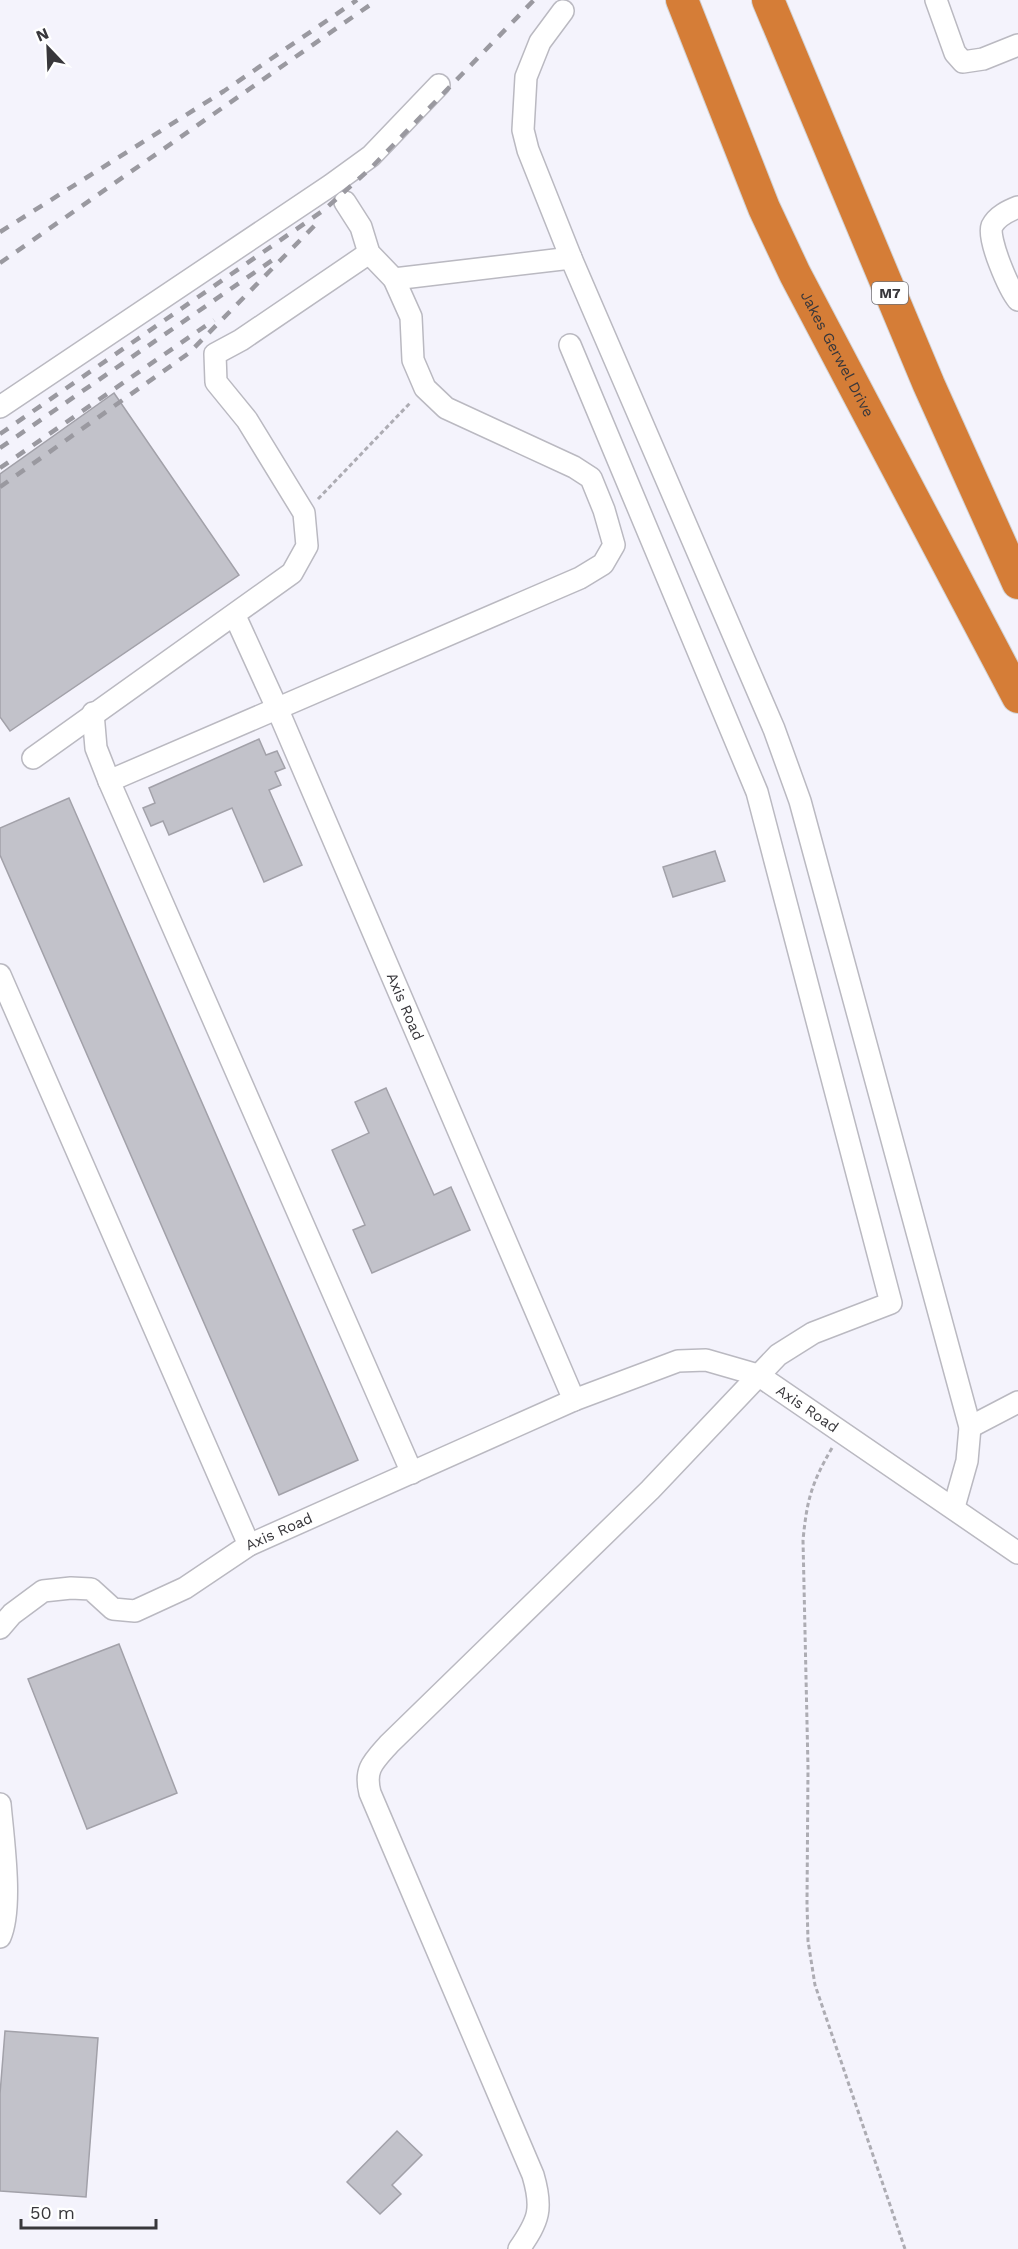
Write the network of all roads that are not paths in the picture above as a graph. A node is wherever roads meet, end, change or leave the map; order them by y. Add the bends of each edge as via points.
1 (682, 0) edge
2 (768, 0) edge
3 (936, 0) edge
4 (563, 11) dead end
5 (1018, 45) edge
6 (439, 85) dead end
7 (345, 202) dead end
8 (1018, 207) edge
9 (369, 254) junction
10 (571, 258) junction
11 (394, 279) junction
12 (1018, 300) edge
13 (570, 345) dead end
14 (0, 407) edge
15 (1018, 583) edge
16 (235, 616) junction
17 (1018, 697) edge
18 (277, 708) junction
19 (93, 713) junction
20 (33, 758) dead end
21 (109, 781) junction
22 (0, 975) edge
23 (758, 1375) junction
24 (574, 1400) junction
25 (1018, 1401) edge
26 (970, 1427) junction
27 (412, 1473) junction
28 (954, 1507) junction
29 (249, 1545) junction
30 (1018, 1552) edge
31 (0, 1628) edge
32 (0, 1804) edge
33 (0, 1937) edge
34 (519, 2249) edge

1 - 17 highway, Jakes Gerwel Drive via 764,208 795,274
2 - 15 highway, M7 via 929,385
3 - 5 street via 955,53 963,62 983,59
4 - 10 street via 533,56 526,77 523,130 533,166
6 - 14 street via 371,156
7 - 9 street via 361,227
8 - 12 street via 996,221 991,238
9 - 11 street
9 - 16 street via 214,354 216,382 247,420 304,513 307,546 292,573
10 - 11 street
10 - 26 street via 788,764 823,878
11 - 18 street via 411,317 413,360 425,388 446,408 591,478 614,545 603,564 580,578
13 - 23 street via 757,792 891,1303 813,1333 778,1355
16 - 18 street, Axis Road
16 - 19 street
18 - 21 street
18 - 24 street, Axis Road
19 - 20 street
19 - 21 street via 96,748
21 - 27 street
22 - 29 street
23 - 24 street, Axis Road via 706,1360 678,1361
23 - 28 street, Axis Road
23 - 34 street via 650,1490 389,1744 366,1777 539,2196 535,2226
24 - 27 street, Axis Road
25 - 26 street
26 - 28 street via 967,1461
27 - 29 street, Axis Road
28 - 30 street, Axis Road
29 - 31 street, Axis Road via 184,1588 135,1611 113,1609 91,1589 43,1591
32 - 33 street via 5,1926

